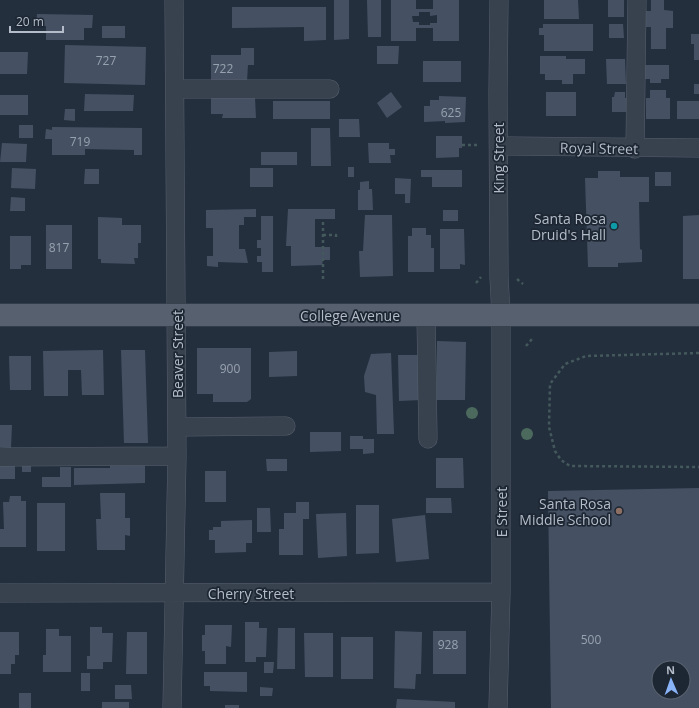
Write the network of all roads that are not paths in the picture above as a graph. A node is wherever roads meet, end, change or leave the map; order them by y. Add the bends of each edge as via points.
1 (174, 0) edge
2 (499, 0) edge
3 (637, 0) edge
4 (175, 89) junction
5 (330, 89) dead end
6 (499, 146) junction
7 (699, 148) edge
8 (636, 149) junction
9 (0, 315) edge
10 (177, 315) junction
11 (426, 315) junction
12 (501, 315) junction
13 (699, 315) edge
14 (286, 426) dead end
15 (177, 427) junction
16 (428, 439) dead end
17 (177, 456) junction
18 (0, 457) edge
19 (0, 592) edge
20 (501, 592) junction
21 (174, 593) junction
22 (172, 708) edge
23 (498, 708) edge

1 - 4 street, Beaver Street
2 - 6 street, King Street
3 - 8 street
4 - 5 street
4 - 10 street, Beaver Street
6 - 8 street, Royal Street
6 - 12 street, King Street
7 - 8 street, Royal Street
9 - 10 main road, College Avenue
10 - 11 main road, College Avenue
10 - 15 street, Beaver Street
11 - 12 main road, College Avenue
11 - 16 street
12 - 13 main road, College Avenue
12 - 20 street, E Street
14 - 15 street
15 - 17 street, Beaver Street
17 - 18 street
17 - 21 street, Beaver Street
19 - 21 street, Cherry Street
20 - 21 street, Cherry Street
20 - 23 street, E Street
21 - 22 street, Beaver Street

